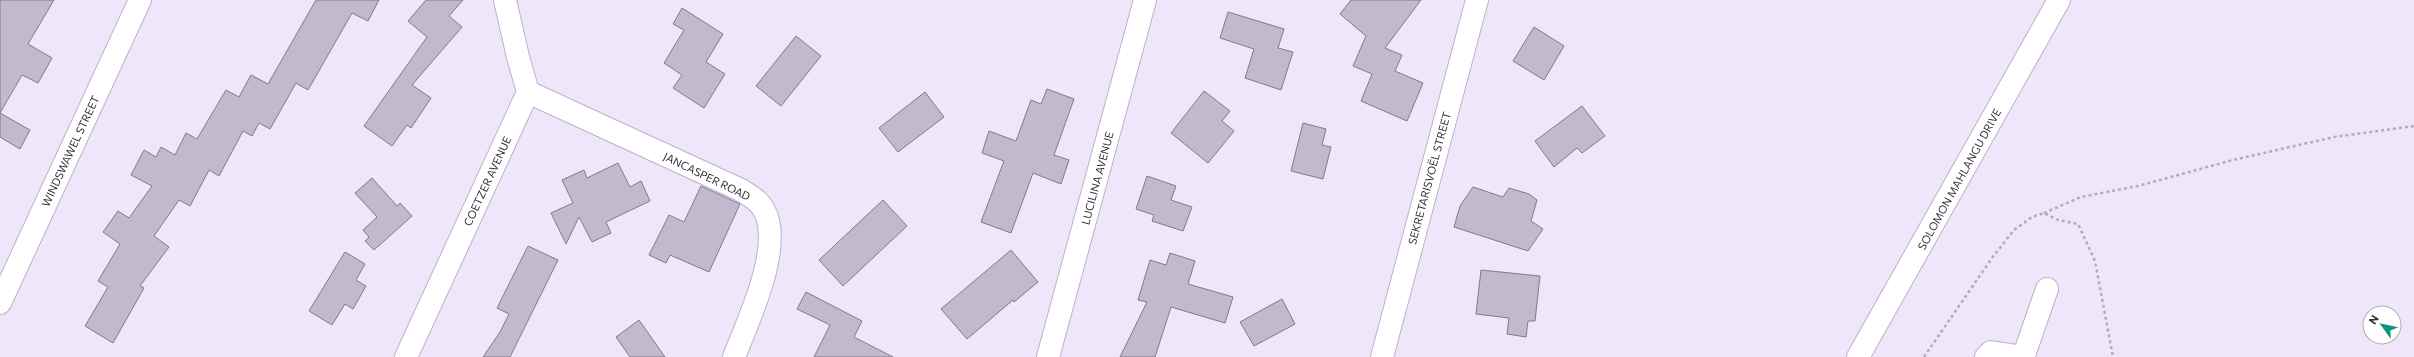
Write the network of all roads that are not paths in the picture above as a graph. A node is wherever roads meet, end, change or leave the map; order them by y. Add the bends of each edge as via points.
1 (140, 0) edge
2 (505, 0) edge
3 (1146, 0) edge
4 (1477, 0) edge
5 (2059, 0) edge
6 (528, 92) junction
7 (2047, 288) dead end
8 (0, 303) edge
9 (406, 357) edge
10 (734, 357) edge
11 (1048, 357) edge
12 (1382, 357) edge
13 (1858, 357) edge
14 (1986, 357) edge

1 - 8 street, WINDSWAWEL STREET
2 - 6 street
3 - 11 street, LUCILINA AVENUE
4 - 12 street, SEKRETARISVOËL STREET
5 - 13 street, SOLOMON MAHLANGU DRIVE
6 - 9 street, COETZER AVENUE
6 - 10 street, JANCASPER ROAD via 741,190 764,209 770,235 768,254 759,288
7 - 14 street via 2024,355 1991,352

